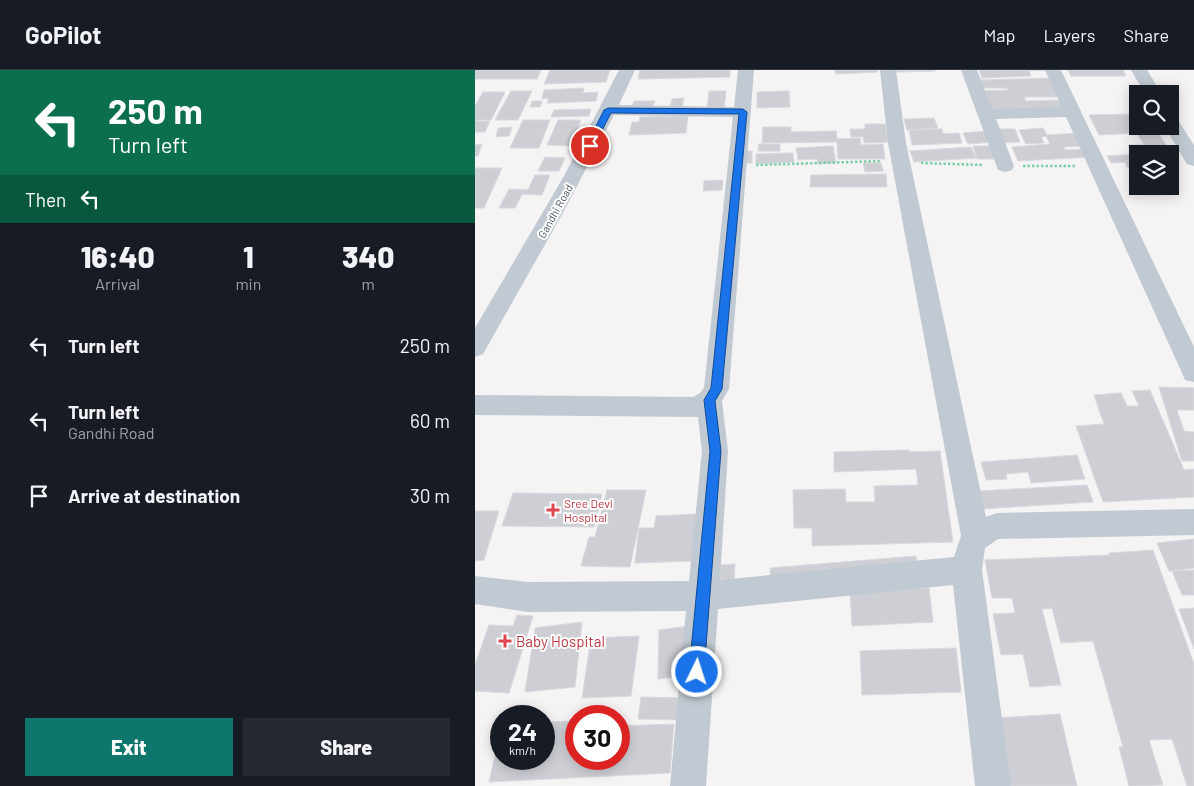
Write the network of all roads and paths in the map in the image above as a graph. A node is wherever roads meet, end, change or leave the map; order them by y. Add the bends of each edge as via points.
1 (627, 70) edge
2 (746, 70) edge
3 (888, 70) edge
4 (969, 70) edge
5 (1053, 70) edge
6 (1139, 70) edge
7 (1148, 85) edge
8 (608, 110) junction
9 (743, 112) junction
10 (1072, 112) junction
11 (985, 114) junction
12 (1179, 135) edge
13 (1194, 160) edge
14 (1005, 166) dead end
15 (475, 348) edge
16 (1194, 373) edge
17 (709, 400) junction
18 (475, 405) edge
19 (1194, 522) edge
20 (976, 538) junction
21 (967, 570) junction
22 (475, 590) edge
23 (702, 596) junction
24 (688, 786) edge
25 (993, 786) edge

1 - 8 street, Gandhi Road
2 - 9 street
3 - 20 street via 897,143
4 - 11 street
5 - 10 street
6 - 7 street
8 - 9 street
8 - 15 street, Gandhi Road via 563,198
9 - 17 street via 716,389
10 - 11 street
10 - 16 street
11 - 14 street
12 - 13 street
17 - 18 street via 697,407
17 - 23 street via 715,451
19 - 20 street via 997,526
20 - 21 street via 970,545
21 - 23 street
21 - 25 street
22 - 23 street via 528,597
23 - 24 street

